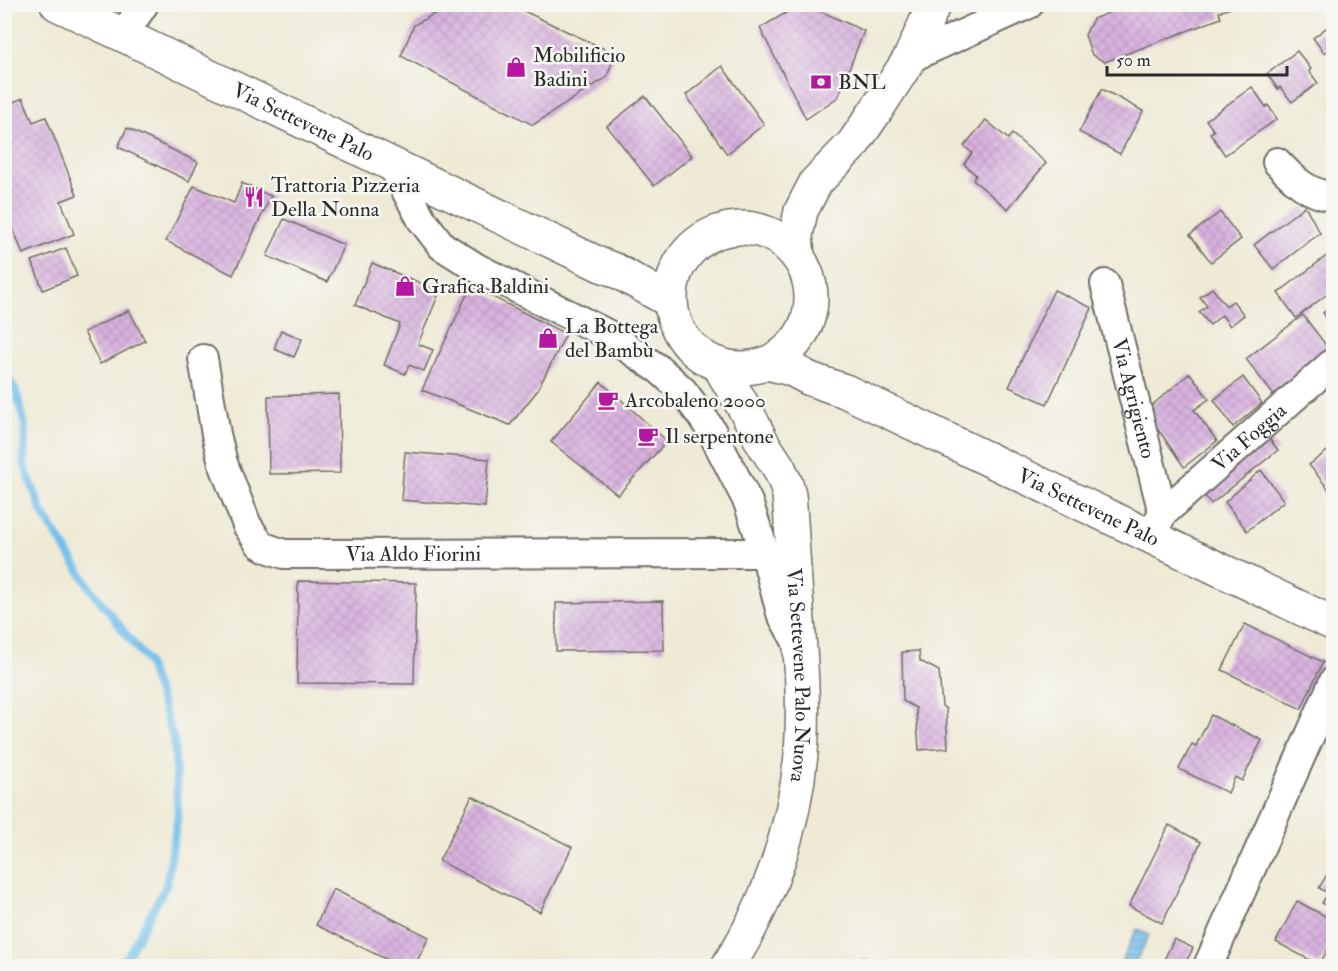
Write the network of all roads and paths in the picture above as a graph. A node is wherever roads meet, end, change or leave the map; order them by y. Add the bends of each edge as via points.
1 (57, 4) edge
2 (144, 4) edge
3 (934, 4) edge
4 (1029, 4) edge
5 (123, 35) junction
6 (910, 58) junction
7 (1277, 162) dead end
8 (391, 163) junction
9 (816, 182) junction
10 (1334, 196) edge
11 (745, 227) junction
12 (798, 256) junction
13 (680, 262) junction
14 (615, 270) junction
15 (1105, 284) dead end
16 (670, 301) junction
17 (804, 328) junction
18 (203, 359) dead end
19 (1334, 362) edge
20 (717, 364) junction
21 (765, 364) junction
22 (845, 391) junction
23 (749, 416) junction
24 (1157, 525) junction
25 (765, 554) junction
26 (1334, 624) edge
27 (801, 648) junction
28 (1334, 681) edge
29 (728, 966) edge
30 (1208, 966) edge

1 - 5 main road, Via Settevene Palo
2 - 5 street
3 - 6 main road
4 - 6 street
5 - 8 main road, Via Settevene Palo
6 - 9 main road via 853,144
7 - 10 street via 1302,186
8 - 14 main road, Via Settevene Palo
8 - 25 street via 418,215 442,246 607,334 683,391 711,430 748,502
9 - 11 main road via 796,191 766,217
9 - 12 main road via 801,212 796,235
11 - 12 main road via 783,241
11 - 13 main road via 709,235
12 - 17 main road via 807,273 811,296
13 - 14 main road
13 - 16 main road
14 - 16 main road, Via Settevene Palo
15 - 24 street, Via Agrigiento
16 - 20 main road via 685,340 699,355
17 - 21 main road via 783,355
17 - 22 main road via 823,368
18 - 25 street, Via Aldo Fiorini via 227,476 251,532 260,544 275,552
19 - 24 street, Via Foggia
20 - 21 main road via 737,368
20 - 23 main road, Via Settevene Palo Nuova
21 - 22 main road via 791,369
21 - 23 main road
22 - 24 main road, Via Settevene Palo
23 - 27 main road, Via Settevene Palo Nuova via 779,468 789,495
24 - 26 main road, Via Settevene Palo
25 - 27 street via 781,613
27 - 29 main road, Via Settevene Palo Nuova via 802,742 790,820 761,907
28 - 30 street

